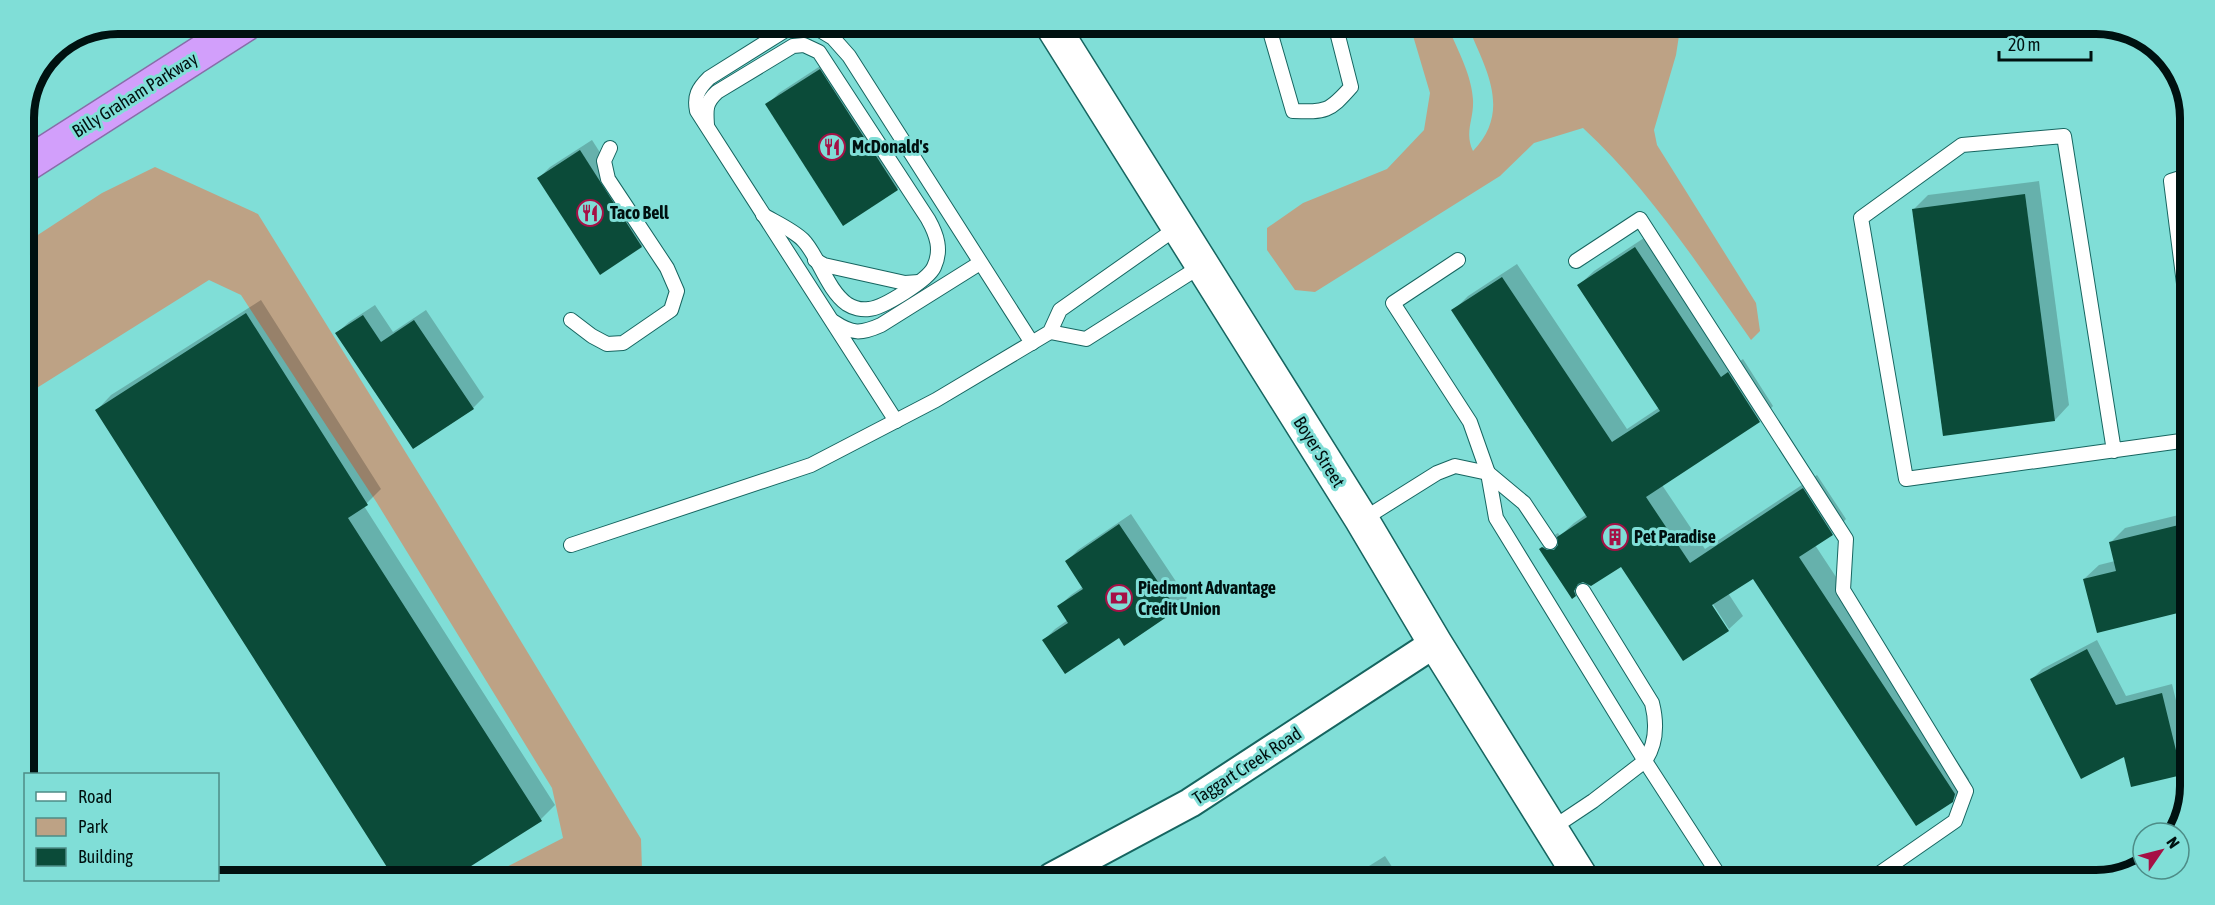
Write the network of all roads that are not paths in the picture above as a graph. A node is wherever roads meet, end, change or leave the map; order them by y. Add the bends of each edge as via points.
1 (229, 35) edge
2 (778, 35) edge
3 (828, 35) edge
4 (1058, 35) edge
5 (1271, 35) edge
6 (1338, 35) edge
7 (707, 125) junction
8 (610, 148) dead end
9 (35, 159) edge
10 (2180, 178) edge
11 (764, 215) junction
12 (1178, 227) junction
13 (2180, 252) edge
14 (815, 260) junction
15 (1458, 260) dead end
16 (1576, 261) dead end
17 (980, 263) junction
18 (1201, 266) junction
19 (919, 282) junction
20 (830, 319) junction
21 (571, 320) dead end
22 (1050, 332) junction
23 (1032, 343) junction
24 (896, 421) junction
25 (2180, 441) edge
26 (2114, 451) junction
27 (1488, 473) junction
28 (1362, 520) junction
29 (1550, 542) dead end
30 (571, 545) dead end
31 (1583, 591) dead end
32 (1435, 644) junction
33 (1644, 761) junction
34 (1551, 829) junction
35 (1065, 870) edge
36 (1576, 870) edge
37 (1715, 870) edge
38 (1884, 870) edge

1 - 9 highway, Billy Graham Parkway
2 - 7 lane via 699,88 695,99 697,111
3 - 17 lane via 849,56
4 - 12 main road, Boyer Street
5 - 6 lane via 1293,111 1319,112 1334,106 1351,87
7 - 11 lane
7 - 19 lane via 706,108 717,92 794,46 804,45 819,52 937,236 933,269
8 - 21 lane via 604,161 608,179 667,268 677,291 671,310 622,343 608,344
10 - 13 lane via 2171,180
11 - 14 lane via 803,240
11 - 20 lane
12 - 18 main road, Boyer Street
12 - 22 lane via 1060,310
14 - 19 lane via 905,283
14 - 19 lane via 833,289 847,304 860,309 881,306
15 - 27 lane via 1393,303 1470,422
16 - 38 lane via 1640,219 1846,539 1843,590 1966,791 1955,821
17 - 20 lane via 866,332 847,331
17 - 23 lane
18 - 22 lane via 1086,339
18 - 28 main road, Boyer Street
20 - 24 lane
22 - 23 lane
23 - 24 lane
24 - 30 lane via 811,465
25 - 26 lane
26 - 26 lane via 1906,479 1861,218 1962,145 2064,136
27 - 28 lane via 1455,466
27 - 29 lane via 1524,503
27 - 33 lane via 1496,518
28 - 32 main road, Boyer Street
31 - 33 lane via 1652,703 1655,735 1651,753
32 - 34 main road, Boyer Street
32 - 35 street, Taggart Creek Road via 1190,803
33 - 34 lane
33 - 37 lane
34 - 36 main road, Boyer Street

